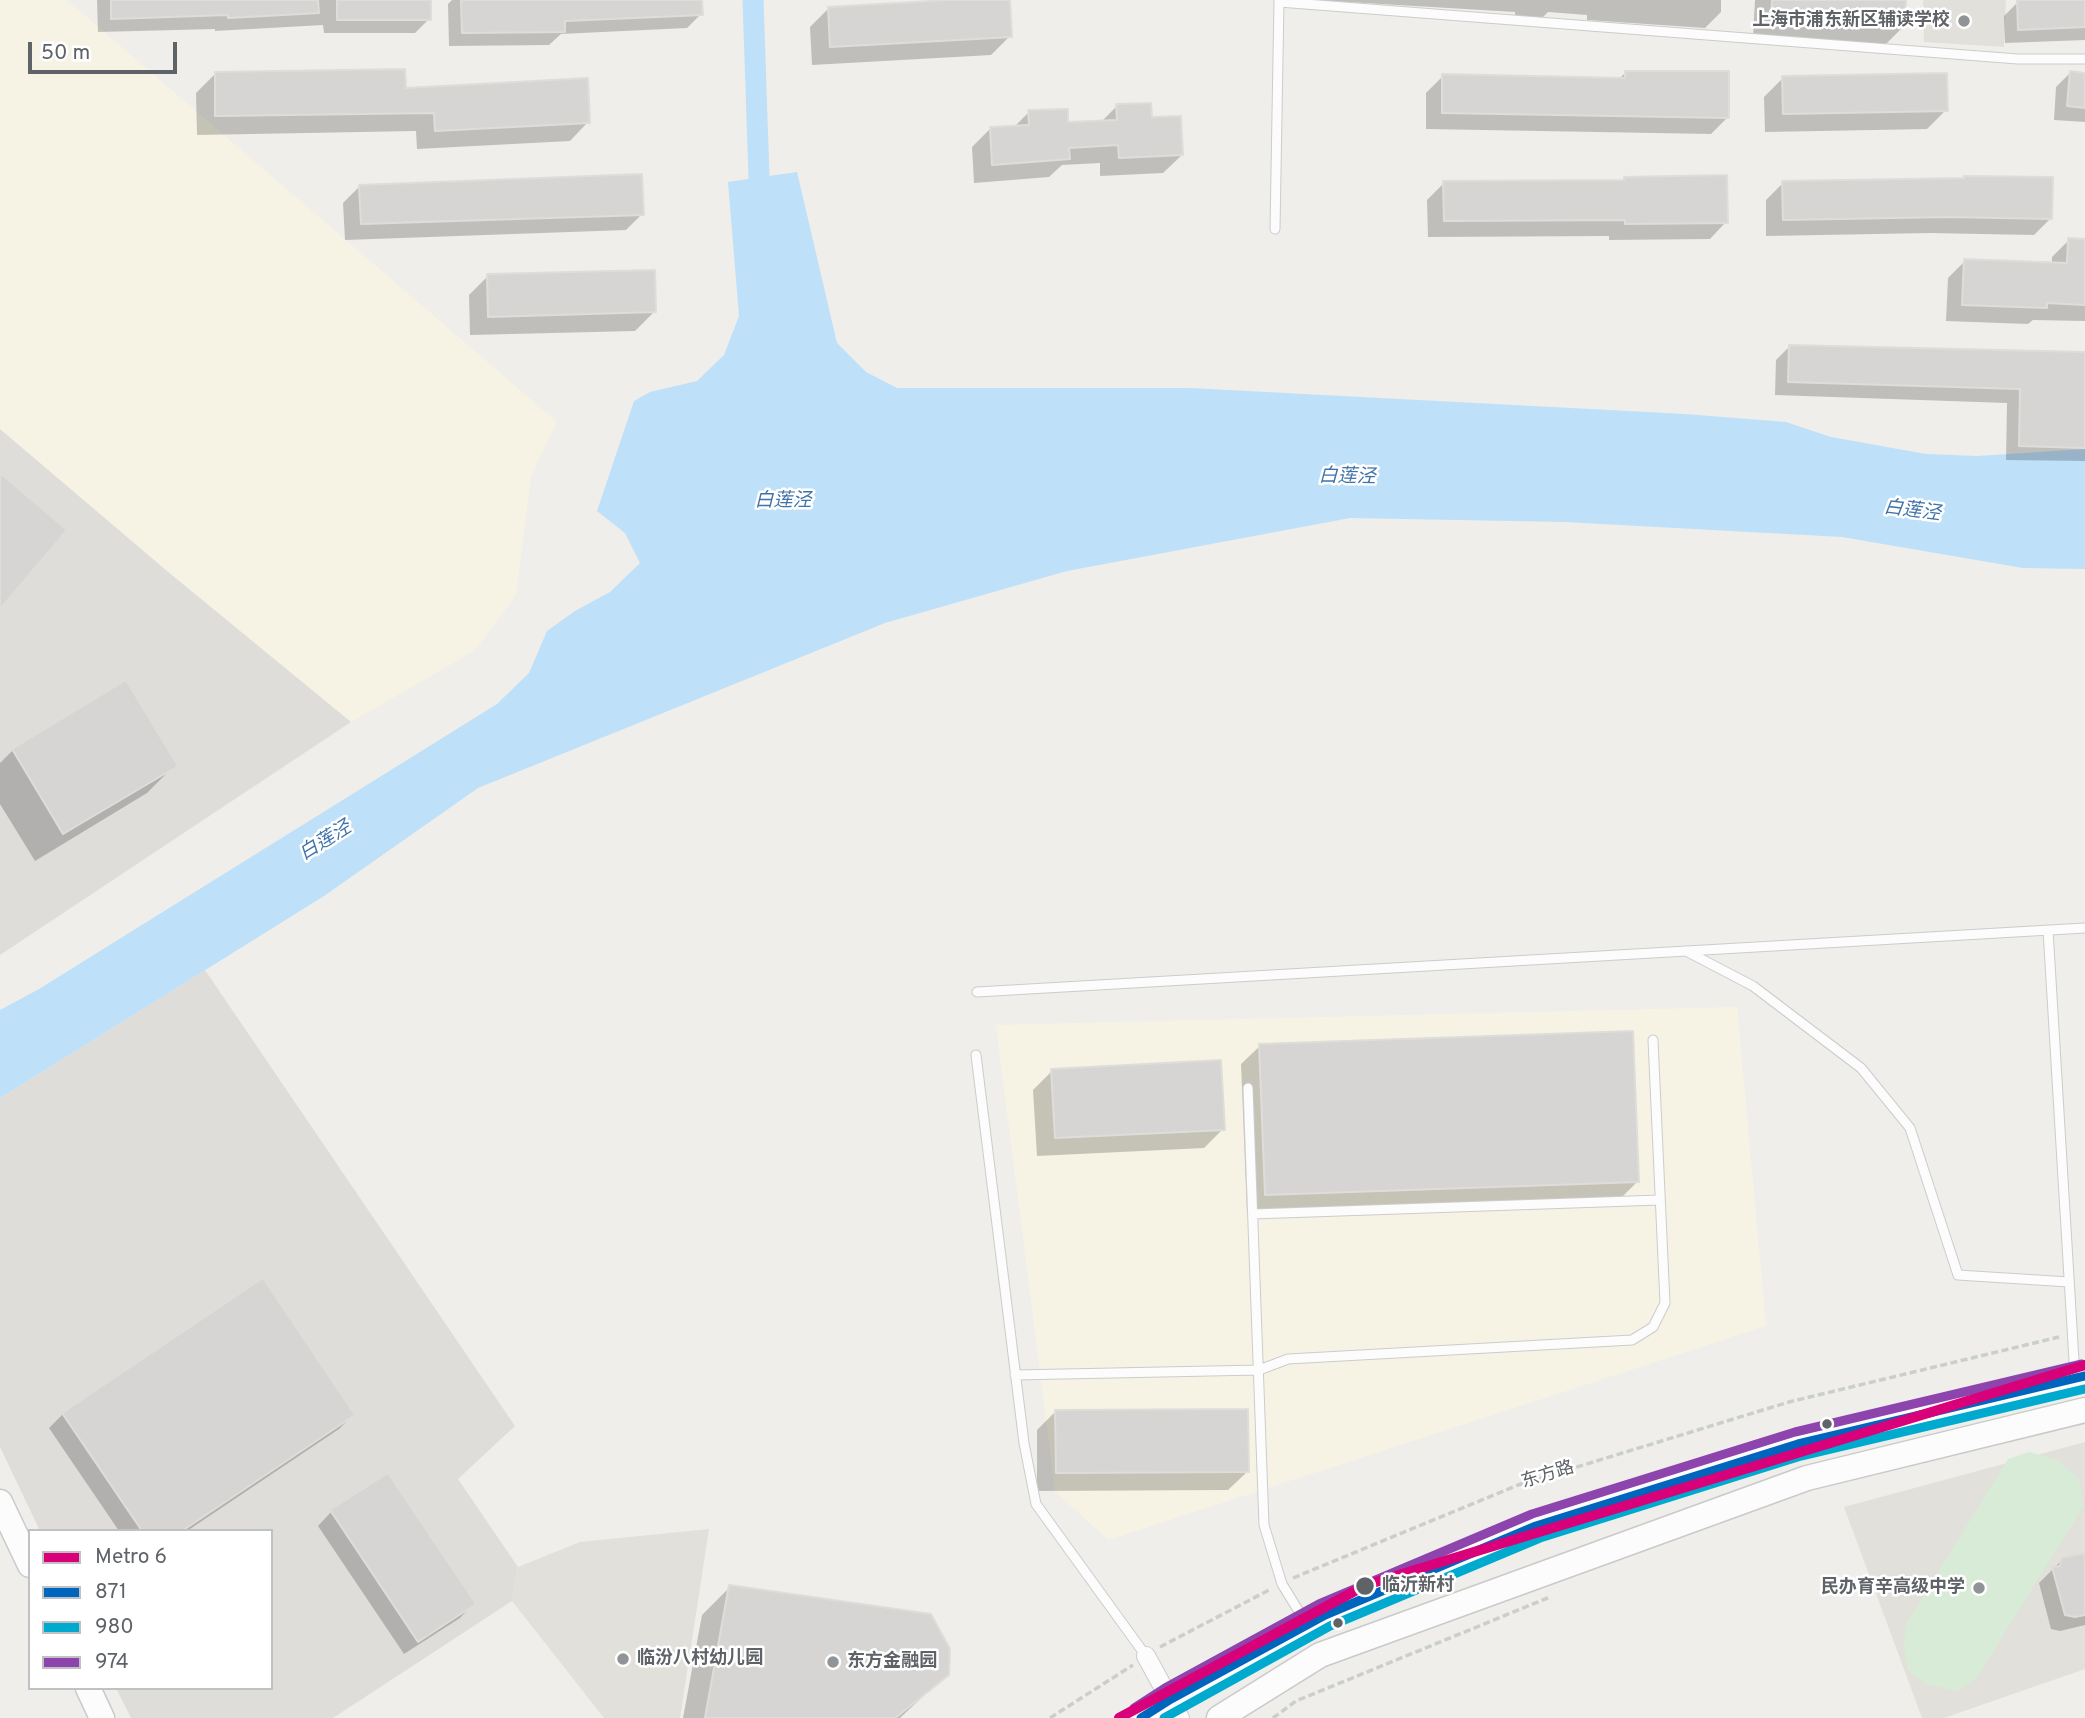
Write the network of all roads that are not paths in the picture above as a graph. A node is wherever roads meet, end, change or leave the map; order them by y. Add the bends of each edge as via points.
1 (1279, 1) edge
2 (2085, 59) edge
3 (1276, 229) dead end
4 (2085, 928) edge
5 (2048, 930) junction
6 (1686, 951) junction
7 (977, 992) dead end
8 (1653, 1040) dead end
9 (976, 1055) dead end
10 (1248, 1088) dead end
11 (1660, 1200) junction
12 (1253, 1214) junction
13 (2069, 1282) junction
14 (1259, 1370) junction
15 (1015, 1375) junction
16 (2080, 1378) edge
17 (2085, 1410) edge
18 (0, 1503) edge
19 (28, 1561) edge
20 (1307, 1625) junction
21 (1146, 1656) joint
22 (89, 1690) edge
23 (1175, 1708) edge
24 (102, 1718) edge
25 (1141, 1718) edge
26 (1219, 1718) edge

1 - 2 lane via 2018,59
1 - 3 lane
4 - 5 lane
5 - 6 lane
5 - 13 lane
6 - 7 lane
6 - 13 lane via 1753,986 1861,1068 1910,1128 1958,1275
8 - 11 lane
9 - 15 lane
10 - 12 lane
11 - 12 lane
11 - 14 lane via 1665,1303 1653,1327 1632,1340 1288,1359
12 - 14 lane
13 - 16 lane
14 - 15 lane
14 - 20 lane via 1264,1525 1282,1584
15 - 21 lane via 1036,1504
16 - 20 main road via 1798,1444 1536,1526
17 - 26 main road via 1807,1478 1320,1655
18 - 19 main road
20 - 23 main road
21 - 23 street
22 - 24 main road
23 - 25 main road

